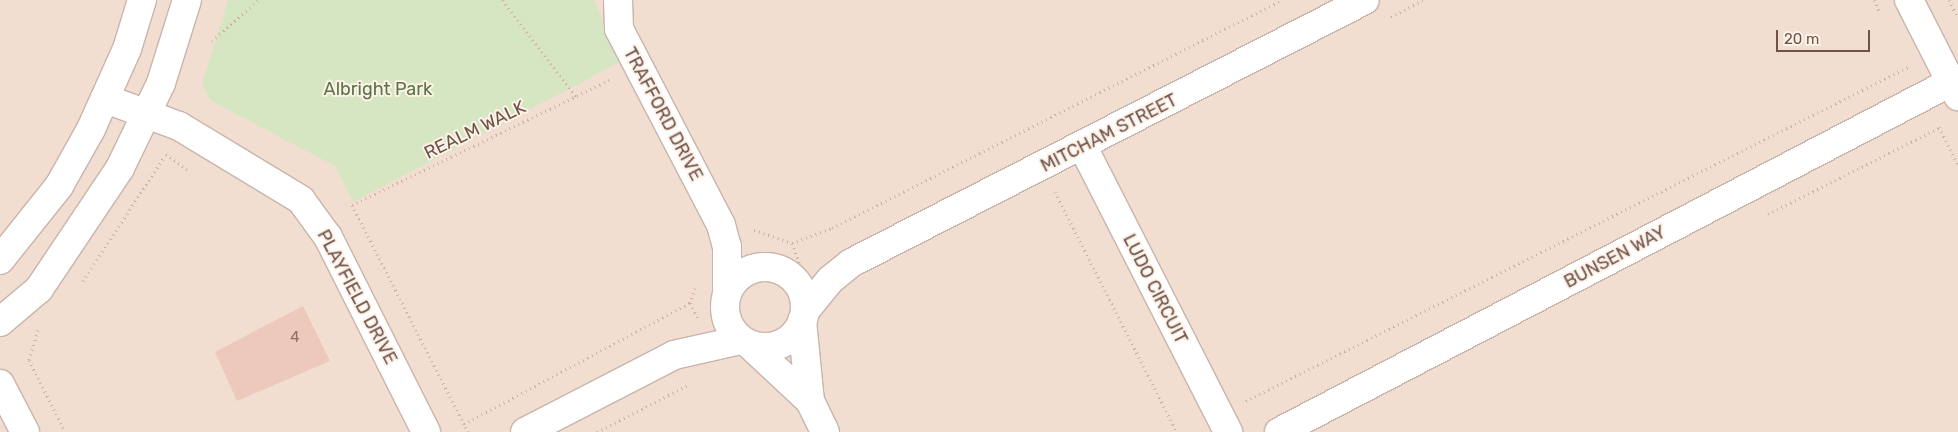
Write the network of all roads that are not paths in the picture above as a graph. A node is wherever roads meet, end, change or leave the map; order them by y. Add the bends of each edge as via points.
1 (142, 0) edge
2 (187, 0) edge
3 (618, 0) edge
4 (1365, 0) edge
5 (1910, 0) edge
6 (1954, 89) edge
7 (106, 99) junction
8 (147, 112) junction
9 (1083, 147) junction
10 (722, 225) junction
11 (0, 260) edge
12 (851, 264) junction
13 (774, 268) junction
14 (726, 298) junction
15 (804, 316) junction
16 (0, 322) edge
17 (746, 342) junction
18 (674, 355) junction
19 (0, 384) edge
20 (810, 401) junction
21 (25, 432) edge
22 (426, 432) edge
23 (525, 432) edge
24 (826, 432) edge
25 (1228, 432) edge
26 (1279, 432) edge

1 - 7 street
2 - 8 street
3 - 10 street, TRAFFORD DRIVE via 618,29
4 - 9 street, MITCHAM STREET
5 - 6 street
6 - 26 street, BUNSEN WAY
7 - 8 street, PLAYFIELD DRIVE
7 - 11 street via 59,186
8 - 16 street via 120,168 39,288
8 - 22 street, PLAYFIELD DRIVE via 179,126 301,200 328,238
9 - 12 street, MITCHAM STREET
9 - 25 street, LUDO CIRCUIT
10 - 13 street
10 - 14 street via 727,247
12 - 13 street, MITCHAM STREET
12 - 15 street, MITCHAM STREET via 830,280
13 - 14 street via 739,276
13 - 15 street via 802,291
14 - 17 street via 728,324
14 - 18 street via 707,327
15 - 17 street via 782,344
15 - 20 street
17 - 18 street
17 - 20 street
18 - 23 street
19 - 21 street
20 - 24 street

